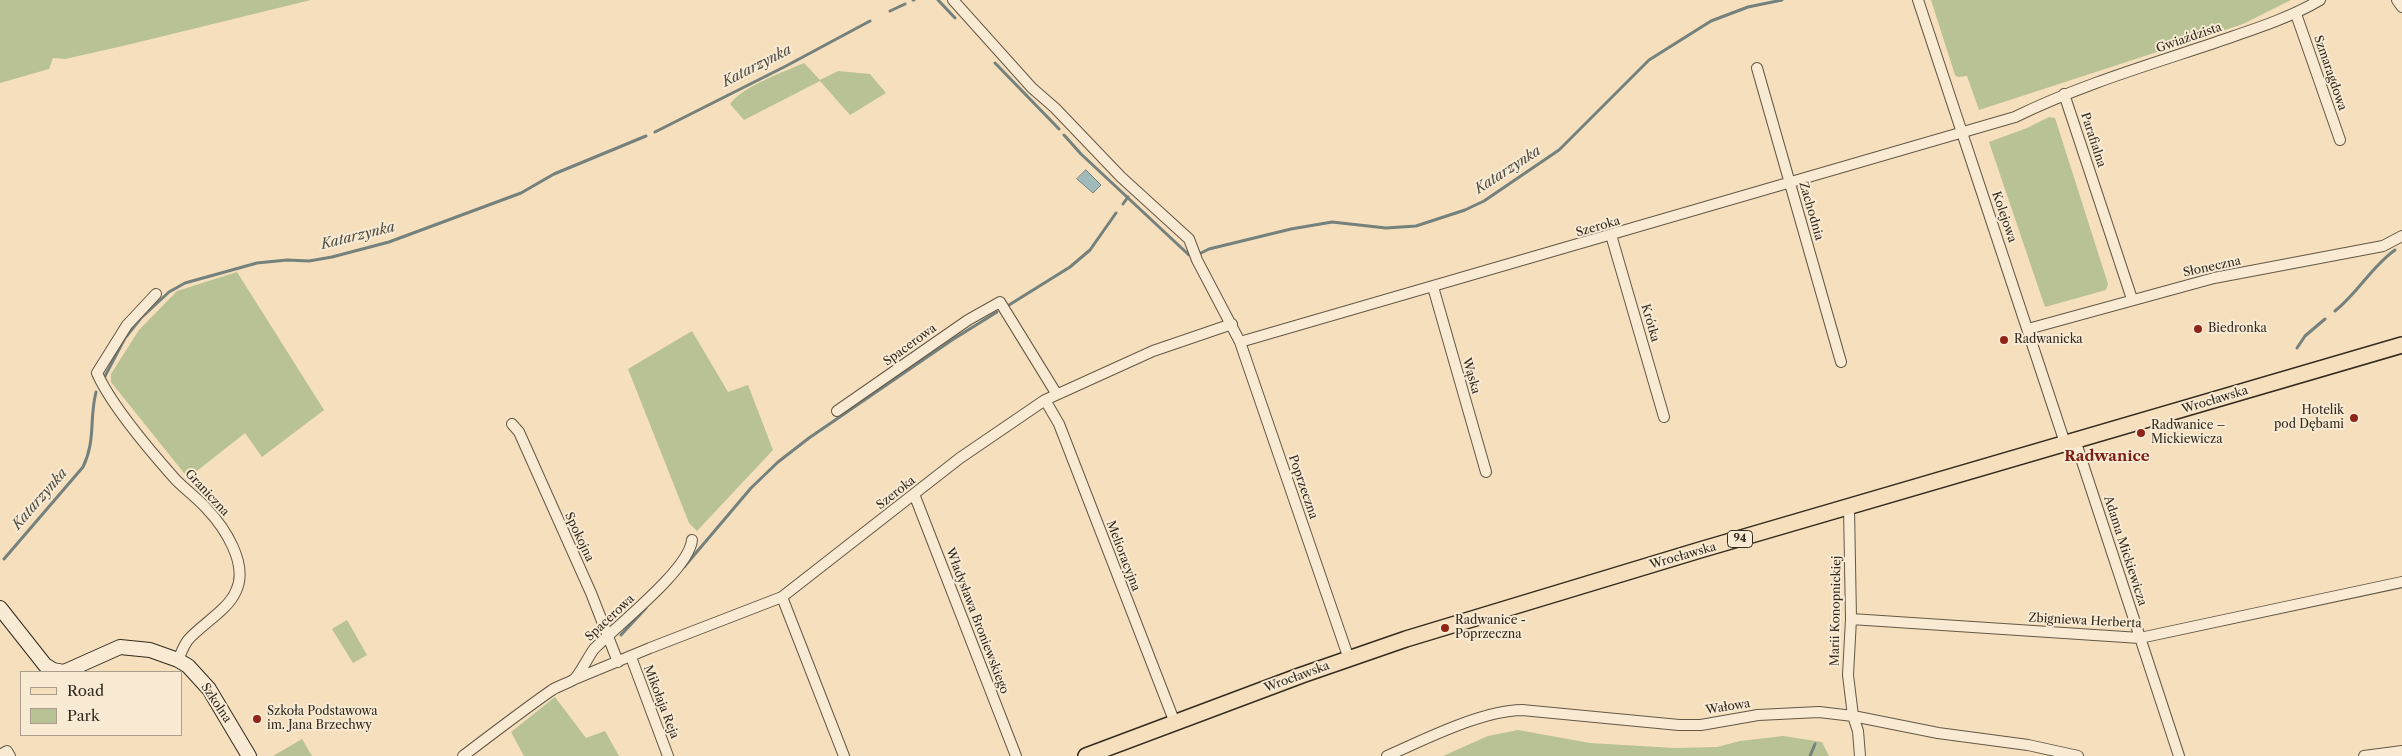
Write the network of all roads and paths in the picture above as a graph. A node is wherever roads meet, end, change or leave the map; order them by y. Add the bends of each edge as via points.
1 (953, 0) edge
2 (1918, 0) edge
3 (2320, 0) edge
4 (2398, 0) edge
5 (2402, 7) edge
6 (2296, 14) junction
7 (1757, 68) dead end
8 (2064, 94) junction
9 (1962, 134) junction
10 (2340, 140) dead end
11 (1790, 183) junction
12 (1611, 236) junction
13 (2402, 236) edge
14 (1433, 287) junction
15 (156, 294) dead end
16 (2132, 299) junction
17 (1232, 324) junction
18 (2028, 329) junction
19 (1240, 342) junction
20 (2402, 345) edge
21 (1841, 362) dead end
22 (1056, 393) junction
23 (1045, 400) junction
24 (837, 411) dead end
25 (1664, 417) dead end
26 (512, 424) dead end
27 (2070, 442) junction
28 (1486, 472) dead end
29 (914, 494) junction
30 (1849, 507) junction
31 (692, 540) dead end
32 (2402, 582) edge
33 (782, 597) junction
34 (0, 608) edge
35 (1851, 619) junction
36 (607, 635) junction
37 (2140, 638) junction
38 (631, 657) junction
39 (1349, 659) junction
40 (178, 660) junction
41 (618, 662) junction
42 (57, 671) edge
43 (66, 671) edge
44 (575, 680) junction
45 (1853, 716) junction
46 (1175, 723) junction
47 (2402, 751) edge
48 (0, 755) edge
49 (10, 756) edge
50 (249, 756) edge
51 (463, 756) edge
52 (668, 756) edge
53 (844, 756) edge
54 (1016, 756) edge
55 (1086, 756) edge
56 (1387, 756) edge
57 (1860, 756) edge
58 (2078, 756) edge
59 (2179, 756) edge
60 (2364, 756) edge

1 - 17 street, Poprzeczna via 1032,88 1121,177 1190,238 1197,260
2 - 9 street, Kolejowa
3 - 6 street, Gwiaździsta
4 - 5 street
6 - 8 street, Gwiaździsta
6 - 10 street, Szmaragdowa
7 - 11 street, Zachodnia
8 - 9 street via 2015,118
8 - 16 street, Parafialna
9 - 11 street, Szeroka
9 - 18 street, Kolejowa
11 - 12 street, Szeroka
11 - 21 street, Zachodnia
12 - 14 street, Szeroka
12 - 25 street, Krótka
13 - 16 street, Słoneczna via 2383,246 2214,278
14 - 19 street, Szeroka
14 - 28 street, Wąska
15 - 40 street, Graniczna via 127,325 97,373 103,389 133,427 177,480 214,517 234,549 239,578 236,591 187,641
16 - 18 street, Słoneczna
17 - 19 street, Poprzeczna
17 - 22 street, Szeroka via 1153,351
18 - 27 street, Kolejowa
19 - 39 street, Poprzeczna
20 - 27 main road, Wrocławska / 94
22 - 23 street, Szeroka
22 - 24 street, Spacerowa via 1000,302 968,320
23 - 29 street, Szeroka via 973,448
23 - 46 street, Melioracyjna via 1059,424
26 - 36 street, Spokojna via 519,432
27 - 30 main road, Wrocławska / 94
27 - 37 street, Adama Mickiewicza
29 - 33 street, Szeroka
29 - 54 street, Władysława Broniewskiego
30 - 35 street, Marii Konopnickiej
30 - 39 main road, Wrocławska / 94 via 1518,604
31 - 36 street, Spacerowa via 688,554 624,623
32 - 37 street, Zbigniewa Herberta
33 - 38 street, Szeroka
33 - 53 street
34 - 42 street, Szkolna via 45,665
35 - 37 street, Zbigniewa Herberta
35 - 45 street, Marii Konopnickiej via 1848,675
36 - 41 street, Spokojna
36 - 44 street, Spacerowa via 586,659
37 - 59 street, Adama Mickiewicza
38 - 41 street, Szeroka
38 - 52 street, Mikołaja Reja
39 - 46 main road, Wrocławska / 94
40 - 43 street, Szkolna via 150,650 120,647
40 - 50 street, Szkolna via 209,689
41 - 44 street, Szeroka
44 - 51 street via 554,689
45 - 56 street, Wałowa via 1800,712 1679,726 1504,710
45 - 57 street, Marii Konopnickiej
45 - 58 street, Wałowa
46 - 55 main road, Wrocławska / 94
47 - 60 street
48 - 49 street via 7,751

